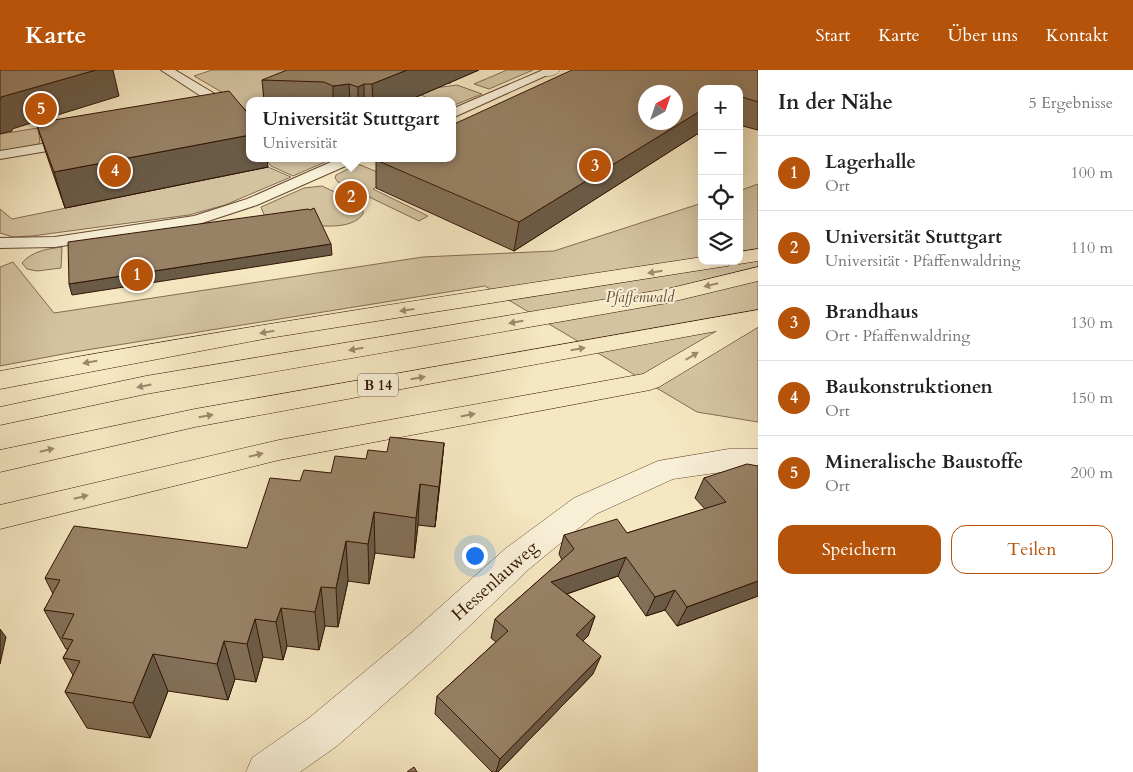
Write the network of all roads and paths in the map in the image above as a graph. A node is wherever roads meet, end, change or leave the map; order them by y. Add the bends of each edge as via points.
1 (167, 70) edge
2 (550, 71) edge
3 (456, 112) edge
4 (203, 118) edge
5 (88, 140) edge
6 (0, 156) edge
7 (343, 162) edge
8 (0, 243) edge
9 (758, 255) edge
10 (743, 257) edge
11 (698, 264) edge
12 (758, 274) edge
13 (758, 316) edge
14 (0, 380) edge
15 (0, 416) edge
16 (758, 460) edge
17 (0, 461) edge
18 (0, 517) edge
19 (266, 772) edge

1 - 4 lane via 216,100 217,111
2 - 3 lane
5 - 6 lane
7 - 8 lane via 252,202 196,220 55,242
9 - 10 highway
11 -> 14 highway via 316,323
12 -> 15 highway via 667,296 146,385
17 -> 13 highway, B 14 via 185,420
18 -> 13 highway, B 14 via 280,450 650,381
16 - 19 street, Hessenlauweg via 729,460 668,470 585,506 517,558 424,645 323,732

